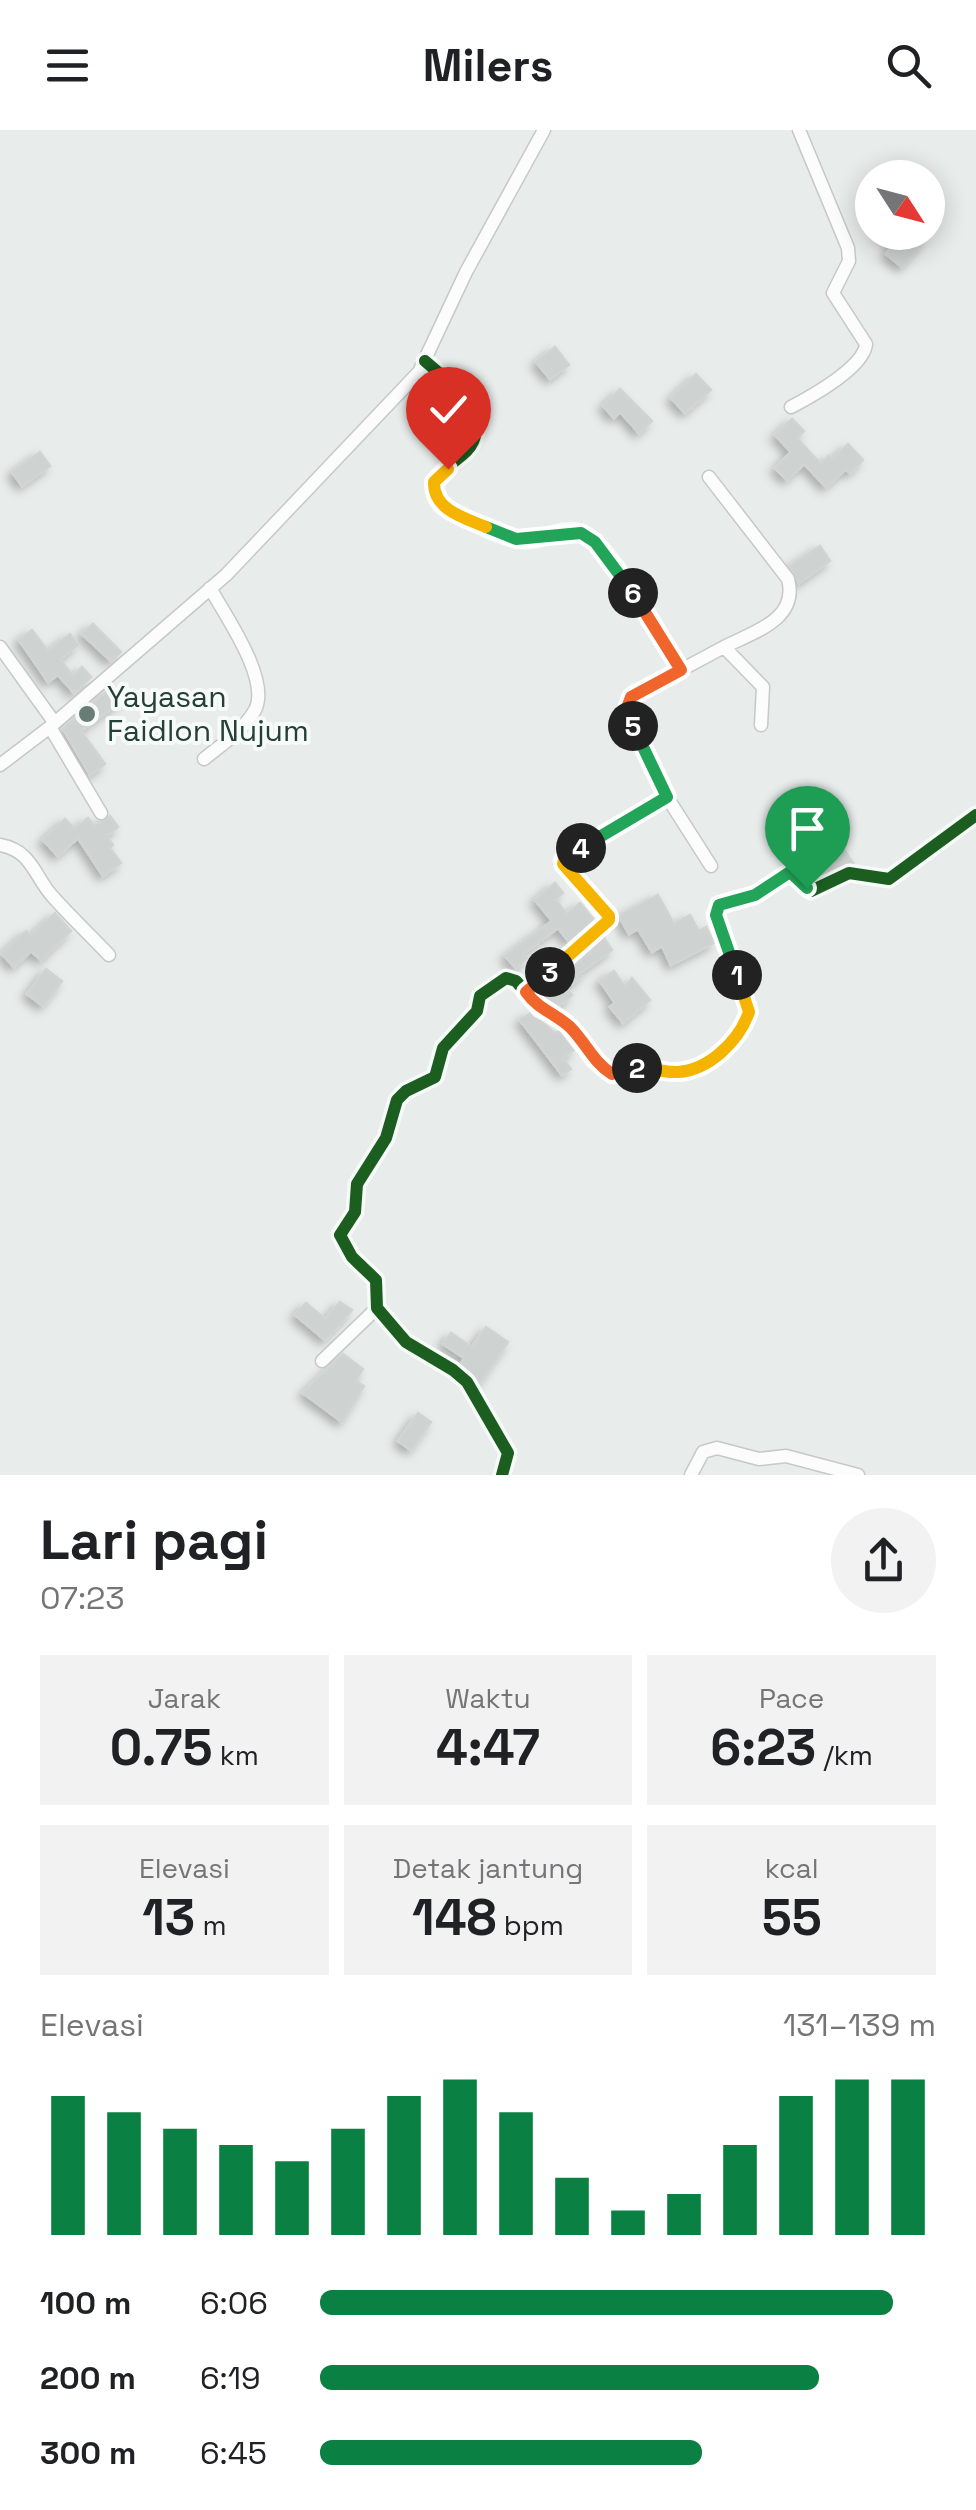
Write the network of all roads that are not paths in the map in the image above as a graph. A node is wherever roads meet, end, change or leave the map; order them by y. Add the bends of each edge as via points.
1 (544, 130) edge
2 (800, 130) edge
3 (425, 361) junction
4 (791, 407) dead end
5 (710, 476) dead end
6 (210, 588) junction
7 (0, 647) edge
8 (724, 647) junction
9 (681, 670) junction
10 (761, 724) dead end
11 (52, 725) junction
12 (204, 759) dead end
13 (0, 764) edge
14 (667, 797) junction
15 (102, 813) dead end
16 (976, 815) edge
17 (0, 844) edge
18 (711, 866) dead end
19 (109, 955) dead end
20 (526, 992) junction
21 (377, 1308) junction
22 (322, 1361) dead end
23 (502, 1475) edge
24 (691, 1475) edge
25 (858, 1475) edge

1 - 3 street
2 - 4 street via 848,248 850,261 833,293 866,344 862,358
3 - 6 street
3 - 9 street via 476,405 475,440 434,482 442,506 516,539 567,532 595,542
5 - 8 street via 791,590 778,618
6 - 11 street
6 - 12 street via 256,674 260,695 242,727
7 - 11 street
8 - 9 street
8 - 10 street via 763,687
9 - 14 street via 634,694 628,705
11 - 13 street
11 - 15 street
14 - 18 street
14 - 20 street via 564,858 609,920
16 - 20 street via 890,879 849,874 811,891 791,872 755,895 719,905 716,915 749,1012 722,1053 698,1068 612,1074 566,1023
17 - 19 street via 33,864 50,894
20 - 21 street via 506,978 484,991 477,1011 443,1048 434,1077 406,1090 394,1105 386,1138 358,1184 356,1212 340,1236 376,1280
21 - 22 street
21 - 23 street via 406,1342 454,1370 472,1389 508,1453
24 - 25 street via 703,1452 716,1448 750,1458 786,1456

